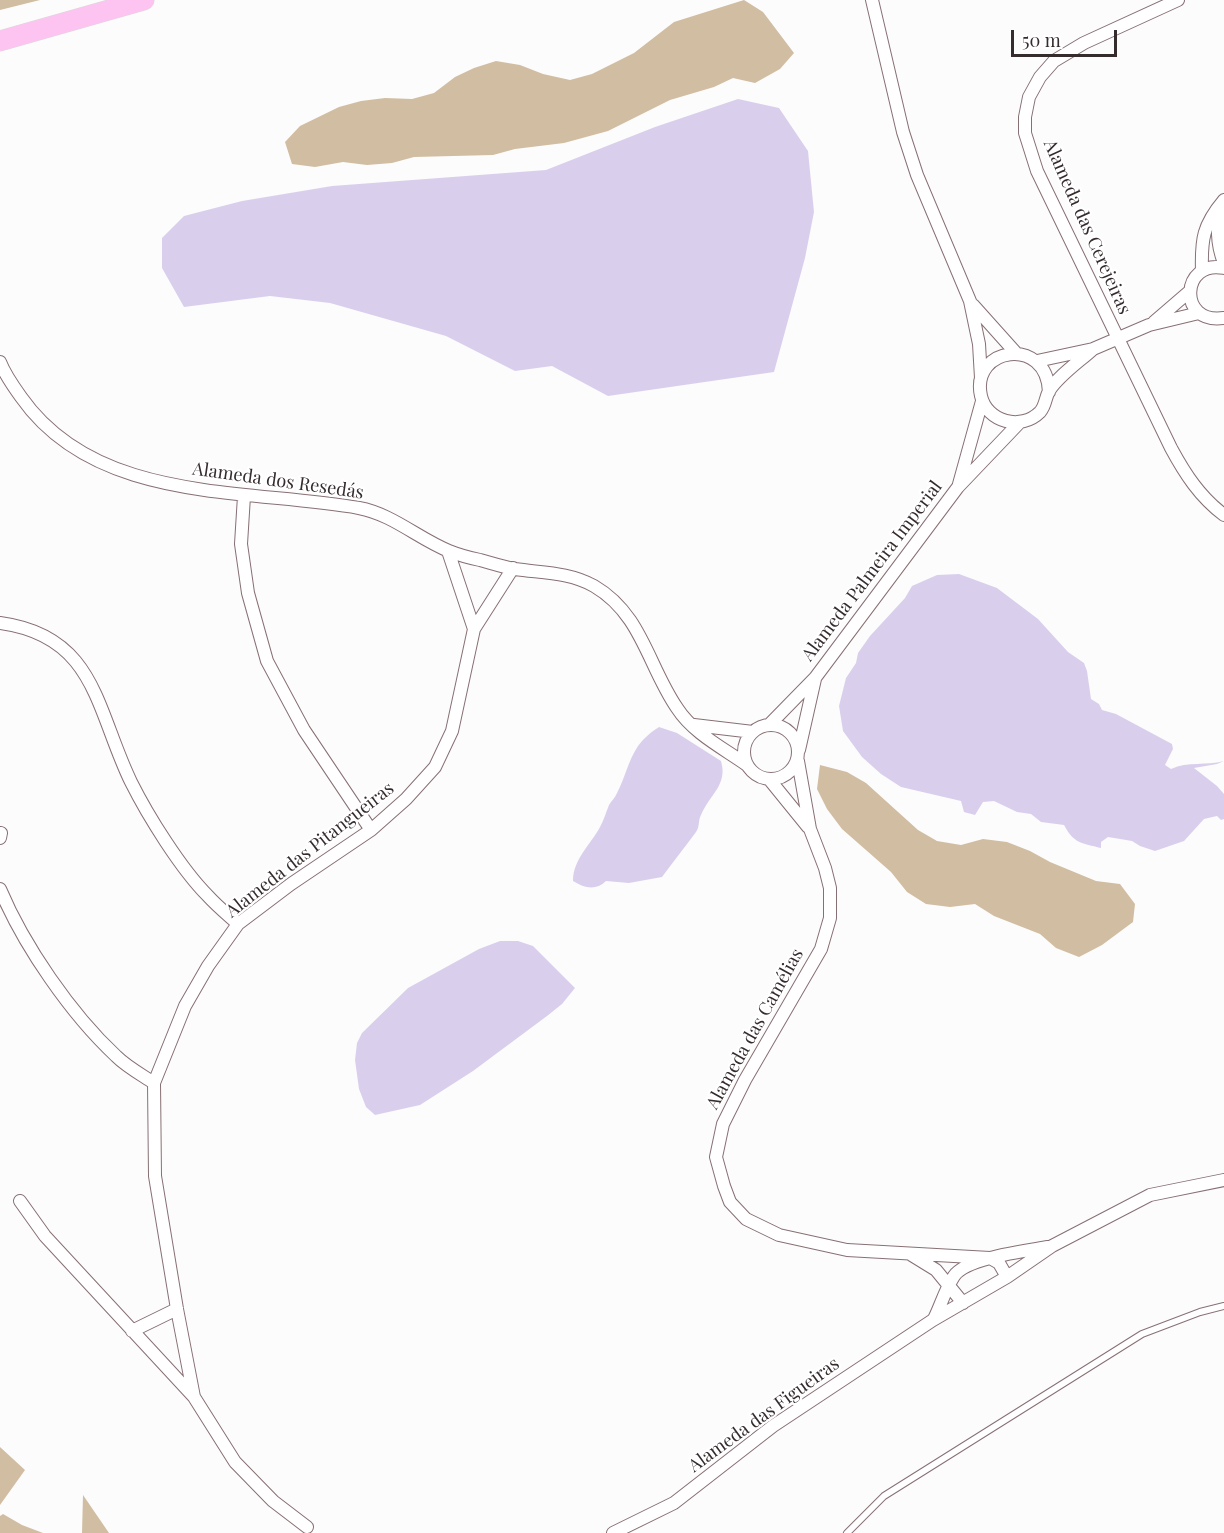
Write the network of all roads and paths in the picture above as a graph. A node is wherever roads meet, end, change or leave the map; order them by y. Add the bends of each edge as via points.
1 (144, 0) edge
2 (872, 0) edge
3 (1178, 0) edge
4 (0, 41) edge
5 (1223, 201) edge
6 (1224, 263) edge
7 (1224, 268) edge
8 (1202, 271) junction
9 (1190, 291) junction
10 (970, 301) junction
11 (1199, 313) junction
12 (1221, 320) edge
13 (1149, 325) junction
14 (1117, 338) junction
15 (1093, 349) junction
16 (1016, 353) junction
17 (1037, 361) junction
18 (0, 362) edge
19 (981, 378) junction
20 (1049, 392) junction
21 (982, 401) junction
22 (1020, 422) junction
23 (958, 487) junction
24 (244, 496) junction
25 (1224, 515) edge
26 (448, 551) junction
27 (513, 568) junction
28 (0, 623) edge
29 (474, 630) junction
30 (816, 678) junction
31 (690, 724) junction
32 (769, 725) junction
33 (753, 732) junction
34 (798, 756) junction
35 (747, 765) junction
36 (769, 779) junction
37 (371, 830) junction
38 (810, 830) junction
39 (0, 889) edge
40 (238, 924) junction
41 (154, 1083) junction
42 (1224, 1180) edge
43 (20, 1201) dead end
44 (1052, 1246) junction
45 (909, 1254) junction
46 (990, 1258) junction
47 (1007, 1277) junction
48 (948, 1287) junction
49 (963, 1303) junction
50 (1224, 1306) edge
51 (177, 1309) junction
52 (933, 1320) junction
53 (132, 1331) junction
54 (194, 1397) junction
55 (307, 1527) dead end
56 (613, 1533) edge
57 (847, 1533) edge

1 - 4 main road
2 - 10 street via 903,132
3 - 14 street, Alameda das Cerejeiras via 1083,43 1054,61 1029,97 1025,117 1025,133 1037,171
5 - 6 street via 1217,241
5 - 8 street via 1203,235
7 - 8 street
8 - 9 street
9 - 11 street
9 - 13 street
10 - 16 street
10 - 19 street
11 - 12 street
11 - 13 street
13 - 14 street
14 - 15 street
14 - 25 street, Alameda das Cerejeiras via 1180,465 1205,499
15 - 17 street
15 - 20 street
16 - 17 street
16 - 19 street via 994,360
17 - 20 street via 1049,380
18 - 24 street, Alameda dos Resedás via 4,374 35,417 72,447 111,468
19 - 21 street
20 - 22 street via 1040,412
21 - 22 street via 997,418
21 - 23 street
22 - 23 street
23 - 30 street, Alameda Palmeira Imperial
24 - 26 street, Alameda dos Resedás via 362,508
24 - 37 street via 241,544 248,593 267,661 304,730
26 - 27 street, Alameda dos Resedás
26 - 29 street
27 - 29 street, Alameda das Pitangueiras
27 - 31 street, Alameda dos Resedás via 568,575 595,587 616,604 635,626 663,685
28 - 40 street via 42,634 65,648 83,669 131,782 169,845 206,895
29 - 37 street, Alameda das Pitangueiras via 452,731 435,767
30 - 32 street, Alameda Palmeira Imperial
30 - 34 street
31 - 33 street
31 - 35 street, Alameda dos Resedás
32 - 33 street
32 - 34 street via 786,729 797,743
33 - 35 street via 744,747
34 - 36 street via 786,775
34 - 38 street
35 - 36 street via 752,772
36 - 38 street
37 - 40 street, Alameda das Pitangueiras
38 - 45 street, Alameda das Camélias via 830,888 830,918 821,949 727,1115 716,1156 730,1202 746,1219 779,1235 847,1250
39 - 41 street via 37,957 85,1024 118,1058
40 - 41 street, Alameda das Pitangueiras via 185,1006
41 - 51 street, Alameda das Pitangueiras via 155,1176
42 - 44 street via 1150,1195
43 - 53 street via 45,1236
44 - 46 street
44 - 47 street
45 - 46 street, Alameda das Camélias
45 - 48 street via 936,1270
46 - 47 street via 1003,1267
46 - 48 street via 960,1270
47 - 49 street, Alameda das Figueiras
48 - 49 street
48 - 52 street
49 - 52 street, Alameda das Figueiras
50 - 57 lane via 1142,1334 884,1496
51 - 53 street
51 - 54 street, Alameda das Pitangueiras
52 - 56 street, Alameda das Figueiras via 774,1426 674,1503
53 - 54 street
54 - 55 street via 235,1462 273,1501

